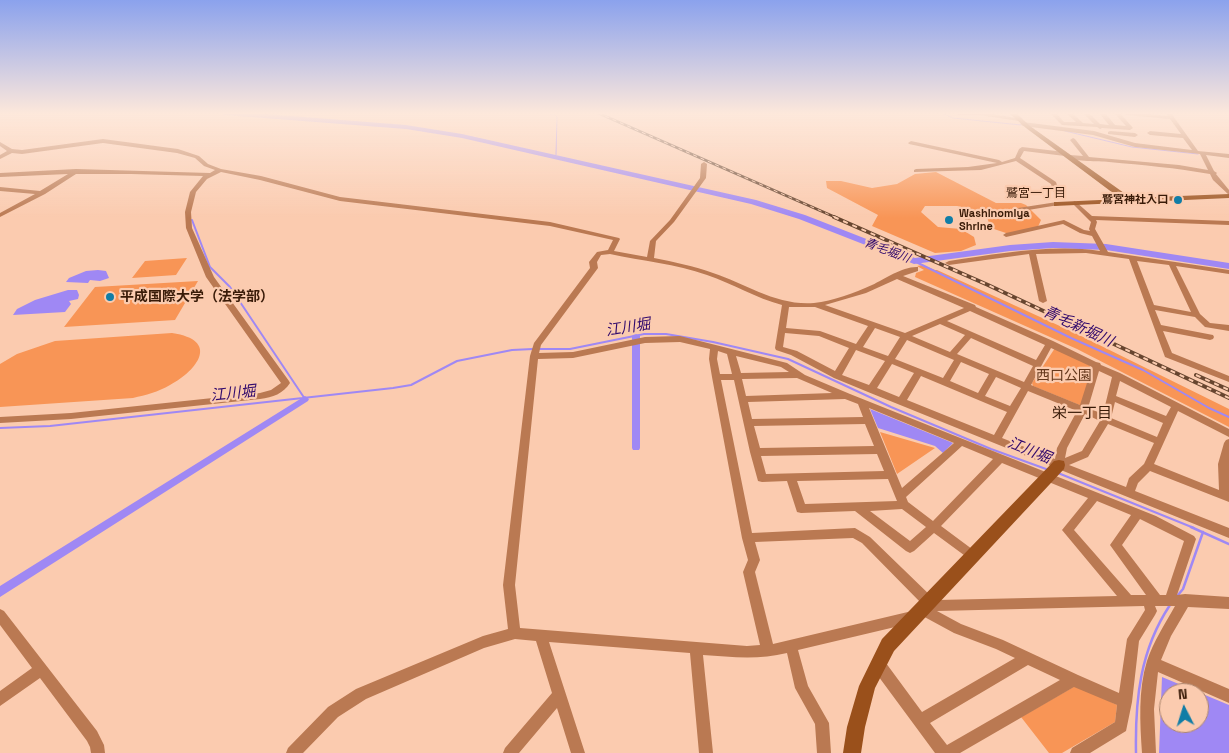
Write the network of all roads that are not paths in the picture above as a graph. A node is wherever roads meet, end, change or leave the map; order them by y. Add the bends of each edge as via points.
1 (7, 148) edge
2 (55, 148) edge
3 (150, 148) edge
4 (931, 148) edge
5 (1057, 148) edge
6 (1079, 148) edge
7 (1161, 148) edge
8 (1195, 148) edge
9 (11, 151) junction
10 (1200, 153) junction
11 (1067, 156) junction
12 (1229, 156) edge
13 (0, 157) edge
14 (1017, 159) junction
15 (1088, 159) junction
16 (1004, 163) junction
17 (704, 164) dead end
18 (220, 170) junction
19 (77, 171) junction
20 (916, 171) dead end
21 (1214, 173) junction
22 (0, 174) edge
23 (210, 175) junction
24 (0, 189) edge
25 (1056, 191) dead end
26 (43, 193) junction
27 (1229, 194) edge
28 (1130, 201) junction
29 (1075, 203) junction
30 (1057, 204) joint
31 (0, 215) edge
32 (966, 218) dead end
33 (1091, 218) junction
34 (1229, 223) edge
35 (1095, 234) junction
36 (1006, 235) dead end
37 (1100, 242) joint
38 (610, 252) junction
39 (1032, 252) junction
40 (1105, 252) junction
41 (1132, 257) junction
42 (650, 260) junction
43 (949, 263) dead end
44 (1171, 263) junction
45 (915, 269) dead end
46 (1227, 271) edge
47 (897, 276) junction
48 (1229, 279) edge
49 (1043, 301) dead end
50 (786, 304) junction
51 (815, 305) junction
52 (972, 307) junction
53 (1151, 307) junction
54 (1197, 315) junction
55 (941, 321) junction
56 (873, 325) junction
57 (1158, 327) junction
58 (1229, 328) edge
59 (783, 330) junction
60 (970, 334) junction
61 (905, 336) junction
62 (1210, 337) dead end
63 (1050, 343) junction
64 (714, 347) junction
65 (856, 347) junction
66 (731, 351) junction
67 (534, 356) junction
68 (955, 357) junction
69 (890, 360) junction
70 (1037, 364) junction
71 (1096, 365) junction
72 (919, 372) junction
73 (994, 373) junction
74 (800, 375) junction
75 (1116, 375) junction
76 (737, 376) junction
77 (838, 376) junction
78 (716, 377) junction
79 (1229, 379) edge
80 (945, 383) junction
81 (1026, 386) junction
82 (871, 390) junction
83 (846, 396) junction
84 (980, 397) junction
85 (1111, 397) junction
86 (743, 400) junction
87 (862, 402) junction
88 (901, 402) junction
89 (1176, 406) junction
90 (1083, 409) junction
91 (1012, 410) junction
92 (1106, 419) junction
93 (0, 420) edge
94 (869, 420) junction
95 (1168, 422) junction
96 (748, 423) junction
97 (1229, 433) edge
98 (996, 440) junction
99 (961, 442) junction
100 (1160, 442) junction
101 (1229, 444) edge
102 (880, 450) junction
103 (755, 452) junction
104 (1000, 458) junction
105 (1059, 465) junction
106 (1148, 466) junction
107 (891, 475) junction
108 (1046, 477) junction
109 (791, 478) junction
110 (1129, 494) junction
111 (1094, 498) junction
112 (1227, 498) edge
113 (902, 500) junction
114 (857, 507) junction
115 (1138, 514) junction
116 (934, 527) junction
117 (1229, 533) edge
118 (748, 538) junction
119 (972, 555) junction
120 (1128, 600) junction
121 (1153, 600) junction
122 (1170, 600) junction
123 (1186, 600) junction
124 (1229, 603) edge
125 (923, 609) junction
126 (0, 615) edge
127 (515, 633) junction
128 (541, 636) junction
129 (791, 646) junction
130 (696, 648) junction
131 (768, 651) junction
132 (1027, 658) junction
133 (1153, 663) junction
134 (878, 664) junction
135 (42, 670) junction
136 (1073, 680) junction
137 (559, 695) junction
138 (1229, 696) edge
139 (0, 699) edge
140 (1125, 702) junction
141 (920, 721) junction
142 (98, 753) edge
143 (294, 753) edge
144 (510, 753) edge
145 (578, 753) edge
146 (706, 753) edge
147 (824, 753) edge
148 (852, 753) edge
149 (945, 753) edge
150 (1077, 753) edge
151 (1149, 753) edge

1 - 9 street
2 - 9 street
3 - 18 street via 178,151
4 - 16 street
5 - 11 street
6 - 15 street
7 - 10 street
8 - 10 street
9 - 13 street
10 - 12 street
10 - 21 street
11 - 14 street via 1022,149
11 - 15 street
11 - 28 street
14 - 16 street
14 - 25 street via 1054,183
15 - 21 street
16 - 20 street
17 - 42 street via 704,176 653,242
18 - 23 street
18 - 38 street via 340,198 550,224 617,239
19 - 22 street
19 - 23 street
19 - 26 street
21 - 27 street via 1215,179
23 - 93 street via 196,187 190,198 189,228 210,277 286,382 282,388 274,394 260,396 71,416
24 - 26 street
26 - 31 street
27 - 28 street
28 - 29 street
29 - 30 street
29 - 33 street
30 - 32 street
33 - 34 street
33 - 35 street
35 - 36 street via 1085,233 1064,222
35 - 37 street
37 - 40 street
38 - 42 street
38 - 67 street via 599,253 593,262 594,268 537,345
39 - 40 street
39 - 43 street
39 - 49 street
40 - 41 street
41 - 44 street
41 - 53 street
42 - 50 street via 712,274 761,297
44 - 46 street
44 - 54 street
45 - 47 street
46 - 48 street
47 - 51 street via 869,290
47 - 52 street
50 - 51 street
50 - 59 street
51 - 56 street
52 - 55 street
52 - 63 street
53 - 54 street
53 - 57 street
54 - 58 street via 1208,325
55 - 60 street
55 - 61 street
56 - 61 street
56 - 65 street
57 - 62 street
57 - 79 street via 1168,354
59 - 65 street via 820,334
59 - 77 street via 779,348
60 - 68 street
60 - 70 street
61 - 68 street
61 - 69 street
63 - 70 street
63 - 71 street
64 - 66 street
64 - 67 street via 663,338 573,355
64 - 78 street
65 - 69 street
65 - 77 street
66 - 74 street via 784,365
66 - 76 street
67 - 127 street via 509,585
68 - 73 street
68 - 80 street
69 - 72 street
69 - 82 street
70 - 81 street
71 - 75 street
71 - 90 street
72 - 80 street
72 - 88 street
73 - 81 street
73 - 84 street
74 - 76 street
74 - 83 street
75 - 85 street
75 - 89 street
76 - 78 street
76 - 86 street
77 - 82 street
78 - 118 street
80 - 84 street
81 - 90 street
81 - 91 street
82 - 88 street
83 - 86 street
83 - 87 street
84 - 91 street
85 - 92 street
85 - 95 street
86 - 96 street
87 - 94 street
87 - 99 street
88 - 98 street
89 - 95 street
89 - 97 street
90 - 92 street
90 - 105 street via 1062,448
91 - 98 street
92 - 100 street
92 - 105 street via 1085,454
94 - 96 street
94 - 102 street
95 - 100 street
96 - 103 street
98 - 105 street
99 - 104 street
99 - 113 street
100 - 106 street
101 - 112 street via 1223,464
102 - 103 street
102 - 107 street
103 - 109 street via 762,478
104 - 108 street
104 - 116 street
105 - 108 street
105 - 110 street
106 - 110 street via 1134,482
106 - 112 street
107 - 109 street
107 - 113 street
108 - 111 street
108 - 119 street
109 - 114 street via 801,508
110 - 117 street
111 - 115 street
111 - 120 street via 1067,530
113 - 114 street
113 - 116 street
114 - 116 street via 910,548
115 - 121 street via 1116,545
115 - 122 street via 1190,539
116 - 119 street
118 - 125 street via 855,533 866,540
118 - 131 street via 754,560 749,572
119 - 125 street
120 - 121 street
120 - 125 street
121 - 122 street
121 - 140 street via 1152,611 1133,639
122 - 123 street
123 - 124 street
123 - 133 street
125 - 129 street
125 - 132 street via 958,629
125 - 134 street via 888,645
126 - 135 street
127 - 128 street
127 - 143 street via 483,642 361,694 333,712
128 - 130 street
128 - 137 street
129 - 131 street
129 - 147 street via 802,688 822,723
130 - 131 street
130 - 146 street
132 - 136 street
132 - 141 street
133 - 138 street
133 - 151 street via 1147,713
134 - 141 street
134 - 148 street via 867,686
135 - 139 street
135 - 142 street via 92,736
136 - 140 street
136 - 149 street
137 - 144 street
137 - 145 street
140 - 150 street via 1121,726
141 - 149 street

